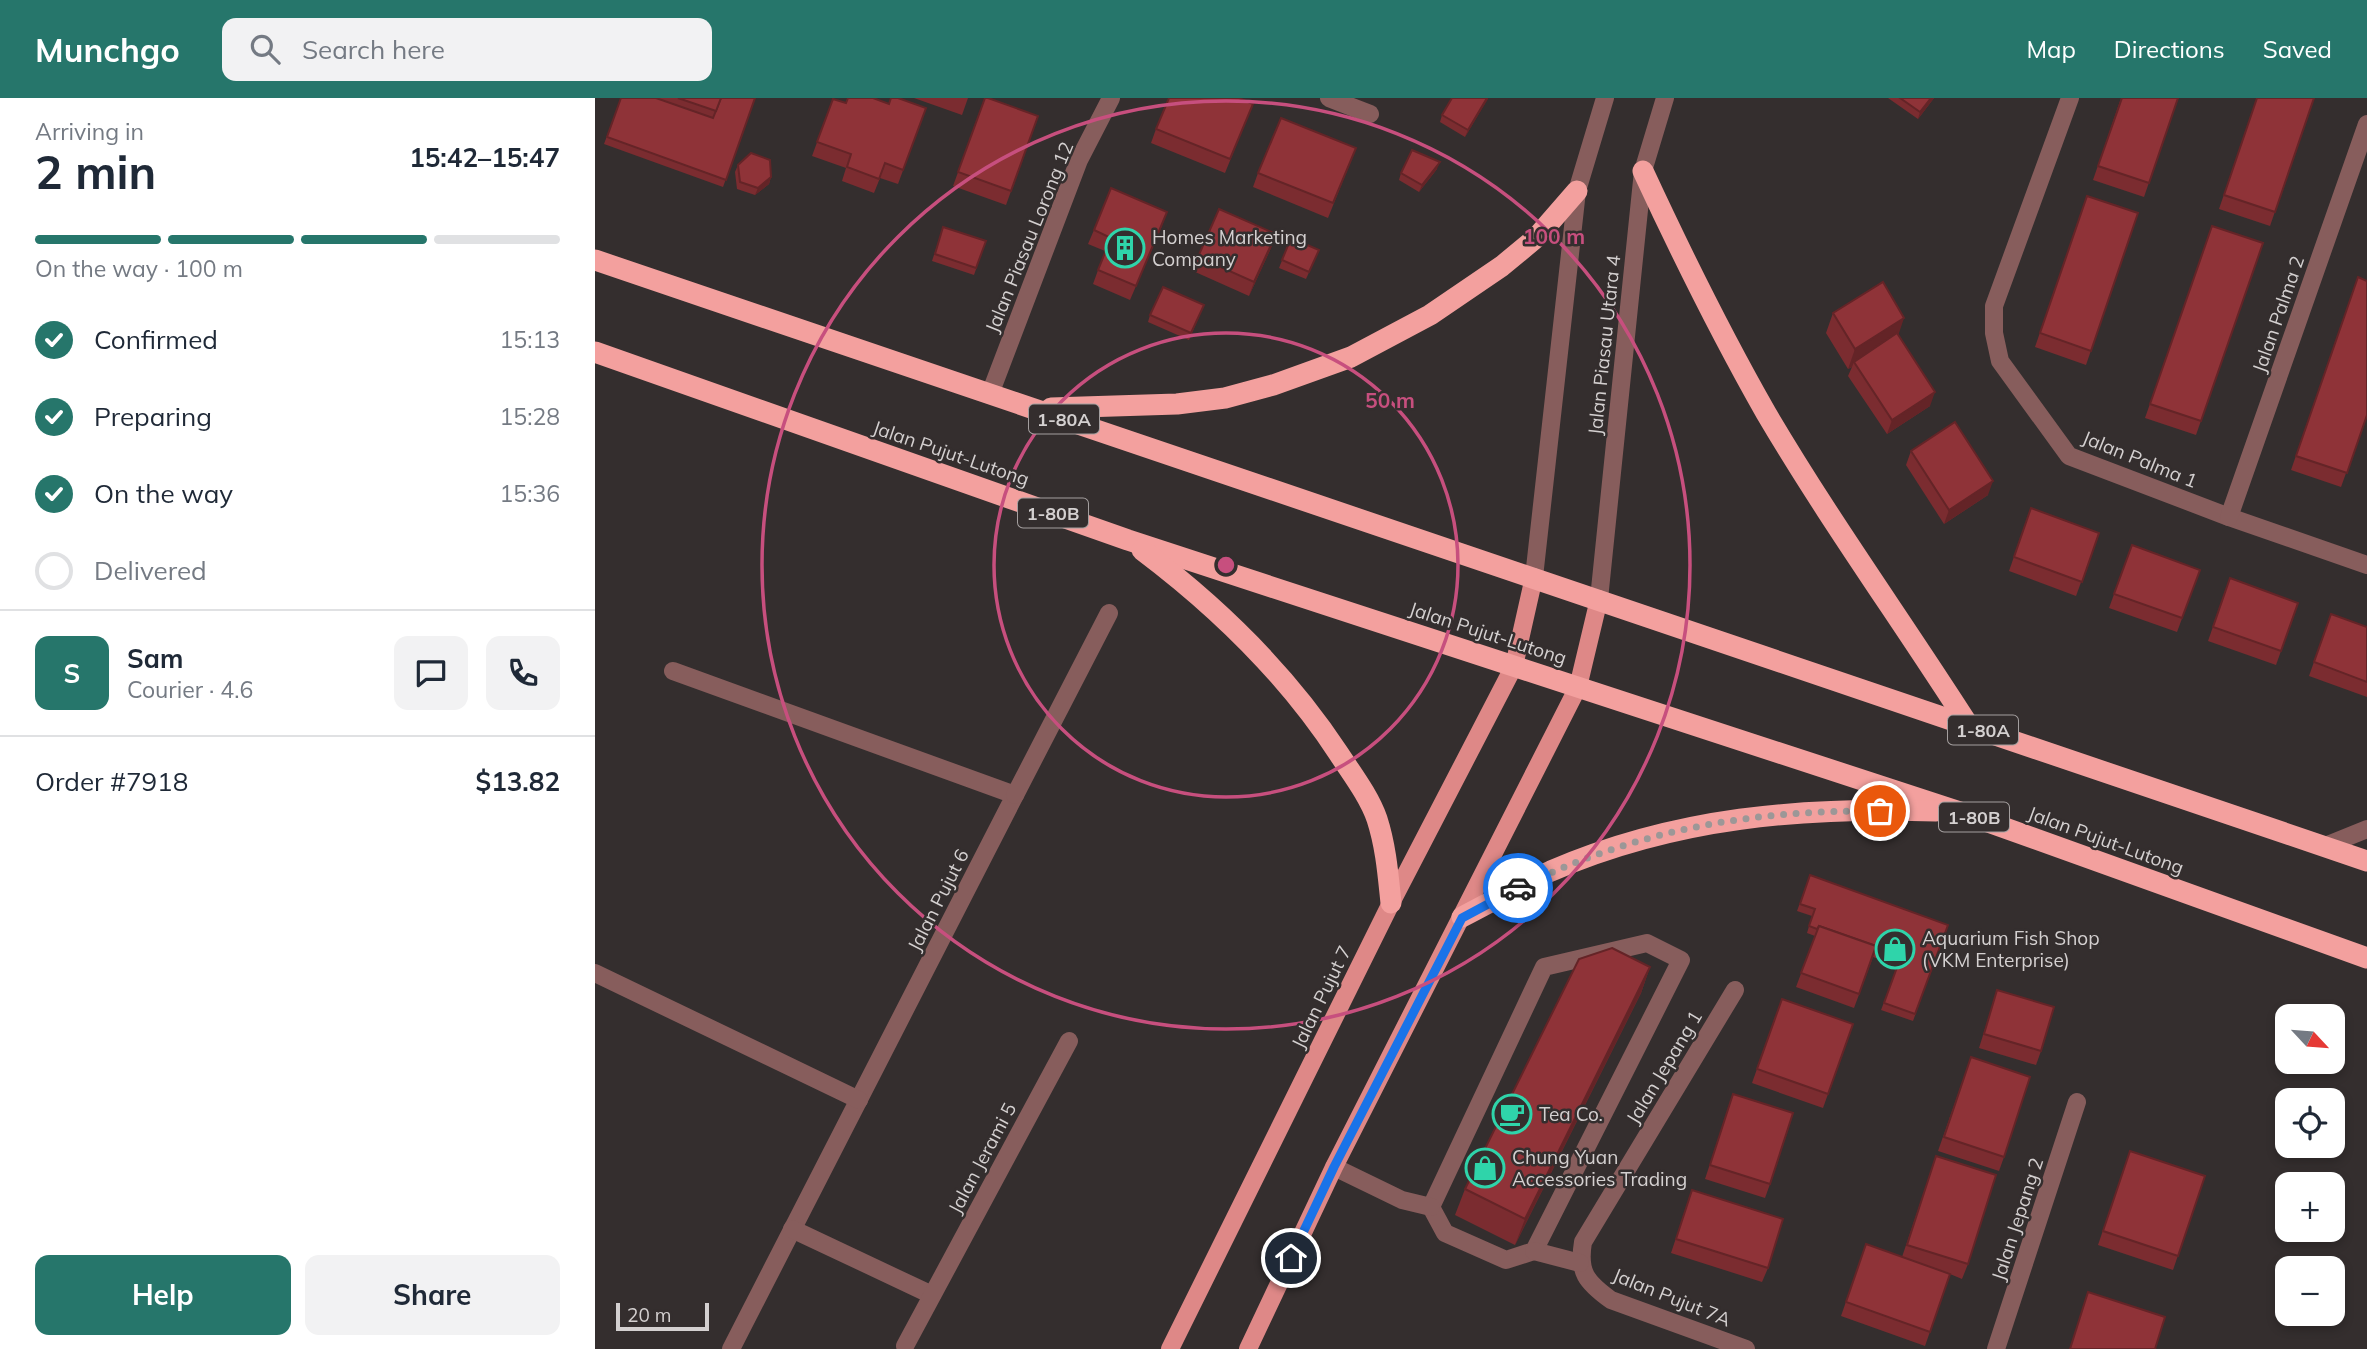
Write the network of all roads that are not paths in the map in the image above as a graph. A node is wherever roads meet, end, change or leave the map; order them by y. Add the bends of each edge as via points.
1 (1111, 98) edge
2 (1329, 98) edge
3 (1605, 98) edge
4 (1665, 98) edge
5 (2070, 98) edge
6 (1370, 114) dead end
7 (2367, 124) edge
8 (1643, 171) junction
9 (1577, 191) junction
10 (595, 260) edge
11 (595, 352) edge
12 (990, 394) junction
13 (1035, 409) junction
14 (2229, 517) junction
15 (1128, 540) junction
16 (2367, 565) edge
17 (1534, 577) junction
18 (1599, 599) junction
19 (1109, 613) dead end
20 (1514, 666) junction
21 (673, 671) dead end
22 (1578, 687) junction
23 (1969, 726) junction
24 (1015, 795) junction
25 (1966, 814) junction
26 (2367, 829) edge
27 (2325, 846) junction
28 (2367, 860) edge
29 (1391, 903) junction
30 (1462, 918) junction
31 (2367, 958) edge
32 (595, 973) edge
33 (1735, 990) dead end
34 (1069, 1041) dead end
35 (859, 1100) junction
36 (2077, 1102) dead end
37 (1334, 1167) junction
38 (1431, 1207) junction
39 (792, 1229) junction
40 (1534, 1251) junction
41 (1583, 1270) junction
42 (932, 1295) junction
43 (905, 1346) dead end
44 (731, 1349) edge
45 (1170, 1349) edge
46 (1248, 1349) edge
47 (1746, 1349) edge
48 (1996, 1349) edge

1 - 12 street, Jalan Piasau Lorong 12 via 1079,160
2 - 6 street
3 - 9 street
4 - 8 street, Jalan Piasau Utara 4
5 - 14 street, Jalan Palma 1 via 1994,306 2000,361 2069,456
7 - 14 street, Jalan Palma 2
8 - 18 street, Jalan Piasau Utara 4
8 - 23 highway via 1766,412
9 - 13 highway via 1537,237 1502,266 1430,315 1351,357 1225,398
9 - 17 street
10 - 12 highway, 1-80A
11 - 15 highway, Jalan Pujut-Lutong / 1-80B
12 - 13 highway, 1-80A
13 - 17 highway, 1-80A
14 - 16 street, Jalan Palma 1
15 - 20 highway, Jalan Pujut-Lutong / 1-80B
15 - 29 highway via 1227,619 1294,691 1324,731 1376,816 1386,850
17 - 18 highway, 1-80A
17 - 20 main road, Jalan Pujut 7
18 - 22 main road
18 - 23 highway, 1-80A
19 - 24 street, Jalan Pujut 6
20 - 22 highway, Jalan Pujut-Lutong / 1-80B
20 - 29 main road, Jalan Pujut 7
21 - 24 street
22 - 25 highway, Jalan Pujut-Lutong / 1-80B
22 - 30 main road
23 - 27 highway, 1-80A
24 - 35 street, Jalan Pujut 6
25 - 30 highway via 1832,810 1689,827 1551,871
25 - 31 highway, Jalan Pujut-Lutong / 1-80B
26 - 27 street
27 - 28 highway, 1-80A
29 - 45 main road, Jalan Pujut 7
30 - 37 main road
32 - 35 street
33 - 41 street, Jalan Jepang 1 via 1583,1242
34 - 42 street, Jalan Jerami 5
35 - 39 street, Jalan Pujut 6
36 - 48 street, Jalan Jepang 2
37 - 38 street via 1402,1200
37 - 46 main road
38 - 40 street via 1445,1233 1506,1260
38 - 40 street via 1544,967 1647,943 1681,960
39 - 42 street
39 - 44 street, Jalan Pujut 6
40 - 41 street
41 - 47 street, Jalan Pujut 7A via 1611,1300
42 - 43 street, Jalan Jerami 5

